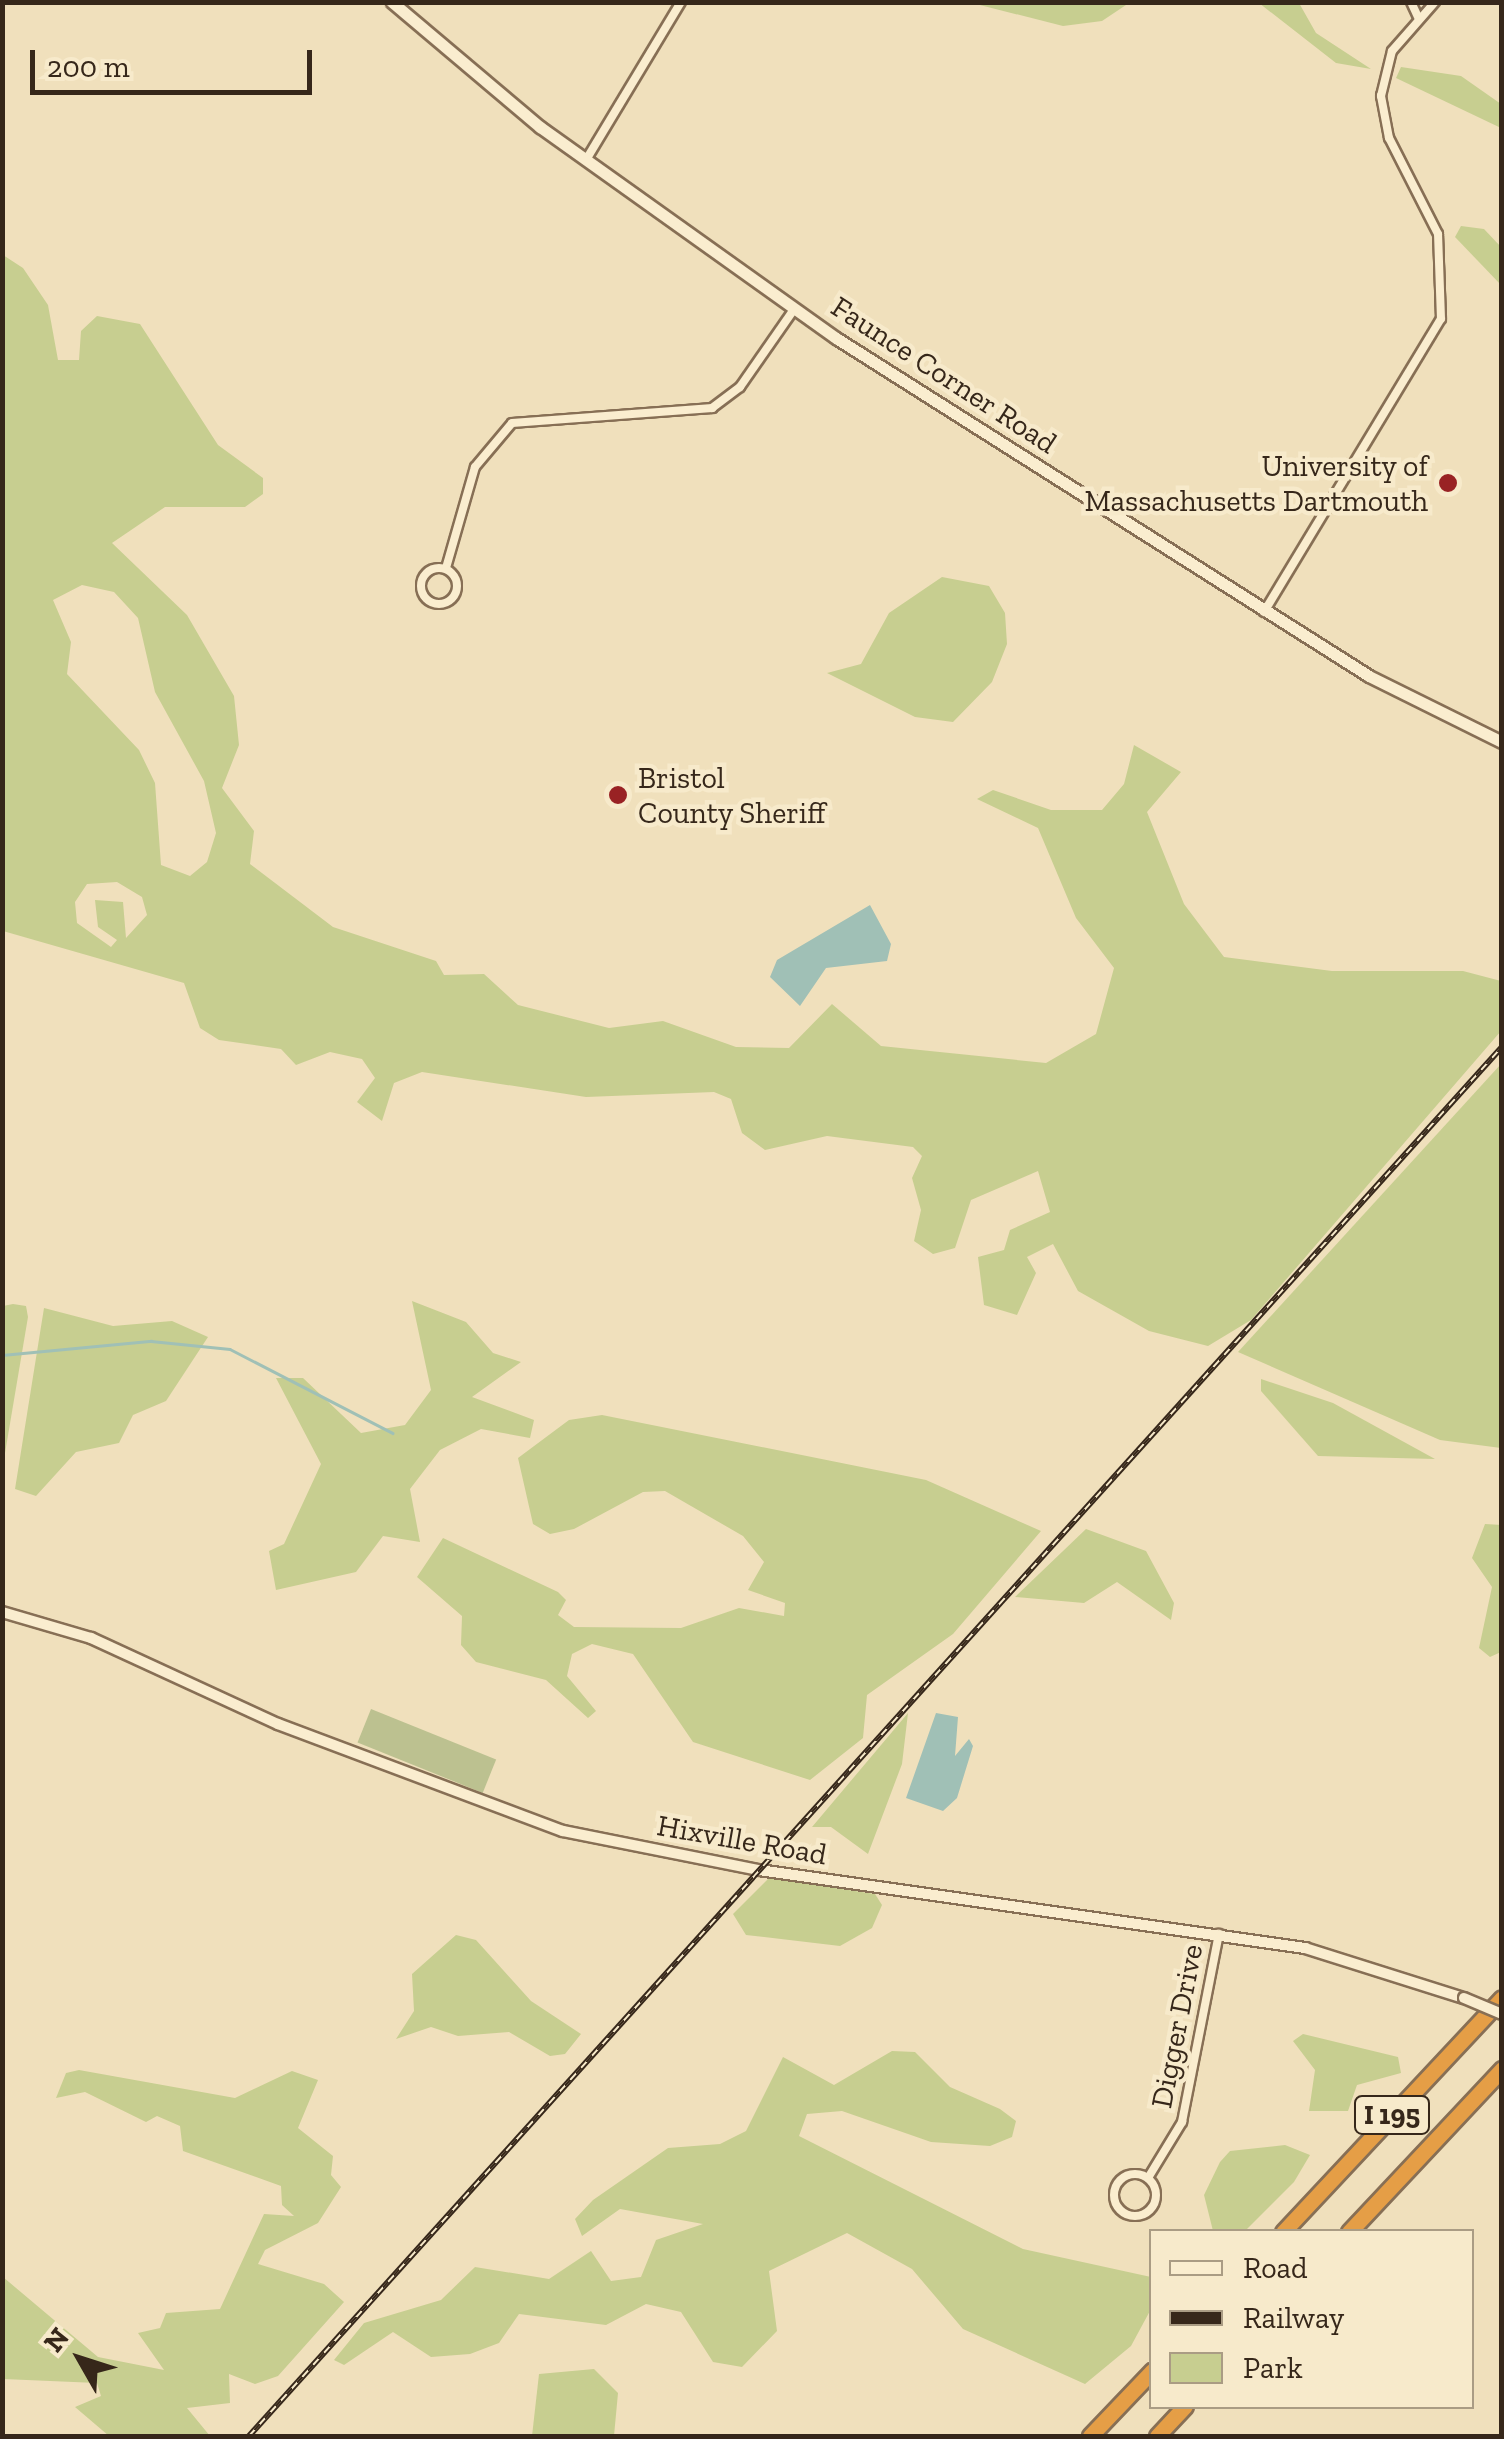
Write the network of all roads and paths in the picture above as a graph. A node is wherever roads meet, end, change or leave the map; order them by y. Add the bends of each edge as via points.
1 (392, 2) edge
2 (681, 2) edge
3 (1411, 2) edge
4 (1435, 2) edge
5 (1418, 17) junction
6 (586, 160) junction
7 (795, 308) junction
8 (446, 568) junction
9 (1264, 612) junction
10 (1502, 742) edge
11 (2, 1612) edge
12 (1219, 1934) junction
13 (1502, 1998) edge
14 (1502, 2014) edge
15 (1502, 2069) edge
16 (1148, 2178) junction
17 (1286, 2229) edge
18 (1352, 2229) edge
19 (1149, 2375) edge
20 (1182, 2409) edge
21 (1090, 2436) edge
22 (1157, 2436) edge

1 - 6 main road, Faunce Corner Road
2 - 6 street
3 - 5 street
4 - 5 street
5 - 9 street via 1386,63 1380,96 1389,138 1438,234 1440,318
6 - 7 main road, Faunce Corner Road
7 - 8 street via 740,386 712,408 532,416 496,435 475,466
7 - 9 main road, Faunce Corner Road
8 - 8 street via 456,594 430,602 422,581
9 - 10 main road, Faunce Corner Road
11 - 12 street, Hixville Road via 90,1638 278,1724 564,1831 792,1875
12 - 14 street, Hixville Road, bridge via 1349,1957
12 - 16 street, Digger Drive via 1182,2122
13 - 17 highway, I 195
15 - 18 highway, I 195
16 - 16 street, Digger Drive via 1118,2182 1122,2212 1152,2207
19 - 21 highway
20 - 22 highway

